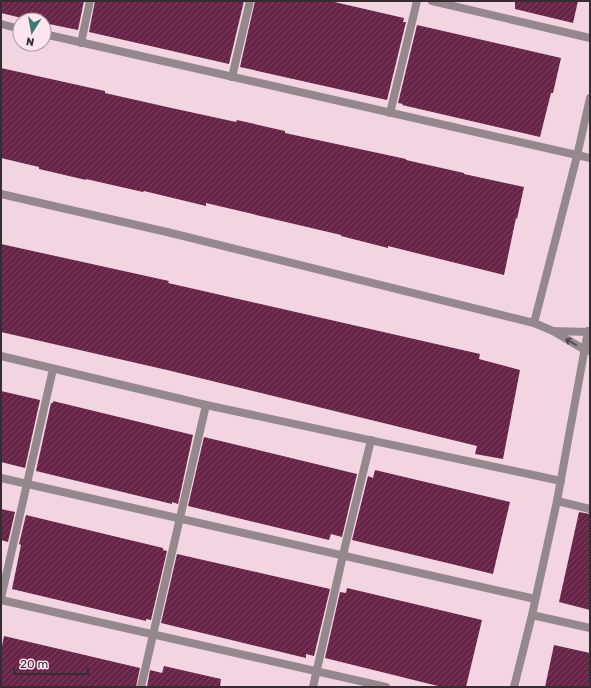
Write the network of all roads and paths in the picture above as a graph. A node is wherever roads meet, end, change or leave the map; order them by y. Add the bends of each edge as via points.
1 (90, 1) edge
2 (250, 1) edge
3 (417, 1) edge
4 (432, 1) edge
5 (1, 24) edge
6 (12, 26) edge
7 (52, 36) edge
8 (590, 38) edge
9 (81, 43) junction
10 (232, 77) junction
11 (590, 98) edge
12 (390, 113) junction
13 (577, 156) junction
14 (590, 158) edge
15 (1, 194) edge
16 (534, 322) junction
17 (552, 331) junction
18 (589, 332) edge
19 (588, 351) edge
20 (1, 356) edge
21 (53, 369) junction
22 (206, 405) junction
23 (371, 440) junction
24 (1, 478) edge
25 (561, 481) junction
26 (26, 483) junction
27 (557, 502) junction
28 (590, 509) edge
29 (179, 518) junction
30 (343, 555) junction
31 (1, 599) edge
32 (536, 599) junction
33 (532, 615) junction
34 (590, 628) edge
35 (154, 634) junction
36 (317, 670) junction
37 (142, 687) edge
38 (313, 687) edge
39 (386, 687) edge
40 (514, 687) edge

1 - 9 street
2 - 10 street
3 - 12 street
4 - 8 street
5 - 6 street
7 - 9 street
9 - 10 street
10 - 12 street
11 - 13 street
12 - 13 street
13 - 14 street
13 - 16 street
15 - 16 street
16 - 17 street
17 - 18 street
19 -> 17 street
18 - 19 street
19 - 25 street
20 - 21 street
21 - 22 street
21 - 26 street
22 - 23 street
22 - 29 street
23 - 25 street
23 - 30 street
24 - 26 street
25 - 27 street
26 - 29 street
26 - 31 street
27 - 28 street
27 - 32 street
29 - 30 street
29 - 35 street
30 - 32 street
30 - 36 street
31 - 35 street
32 - 33 street
33 - 34 street
33 - 40 street
35 - 36 street
35 - 37 street
36 - 38 street
36 - 39 street

